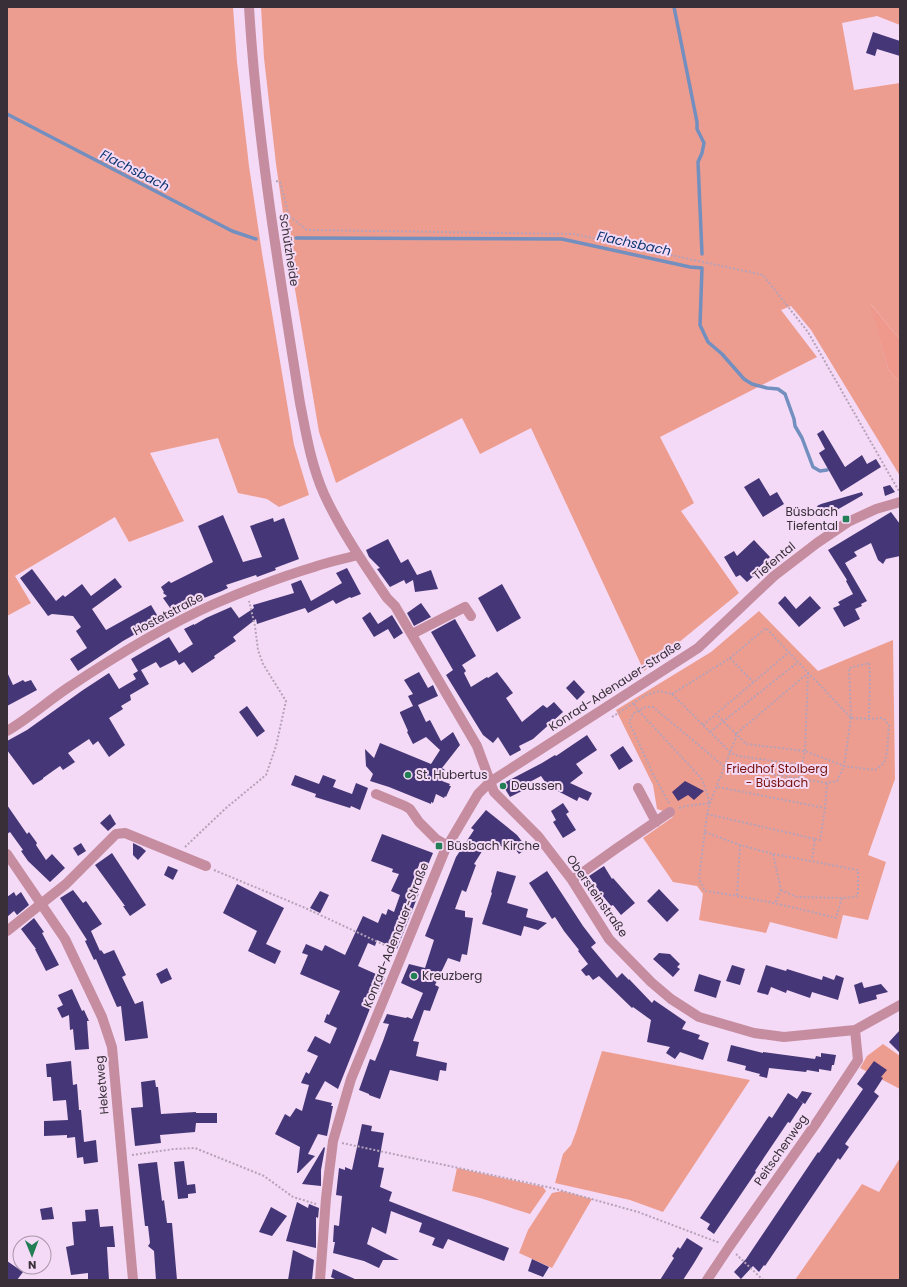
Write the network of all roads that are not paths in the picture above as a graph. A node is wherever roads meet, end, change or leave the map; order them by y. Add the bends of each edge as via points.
1 (249, 7) edge
2 (900, 502) edge
3 (358, 555) junction
4 (471, 616) dead end
5 (412, 634) junction
6 (698, 648) joint
7 (7, 731) edge
8 (490, 782) junction
9 (638, 788) dead end
10 (376, 794) dead end
11 (671, 812) road end
12 (656, 822) junction
13 (448, 846) junction
14 (7, 854) edge
15 (206, 866) road end
16 (572, 880) junction
17 (41, 904) junction
18 (7, 931) edge
19 (900, 1005) edge
20 (855, 1030) junction
21 (133, 1280) edge
22 (320, 1280) edge
23 (707, 1280) edge

1 - 3 street, Schützheide via 265,178 305,430 324,494
2 - 6 street, Tiefental via 876,509 848,522 817,543 774,576
3 - 5 street
3 - 7 street, Hostetstraße via 314,566 207,608 145,640 68,687
4 - 5 street via 465,607
5 - 8 street via 477,746
6 - 8 street, Konrad-Adenauer-Straße
8 - 13 street, Konrad-Adenauer-Straße via 478,794
8 - 16 street, Obersteinstraße via 494,792 538,836
9 - 12 street
10 - 13 street via 406,806 436,839
11 - 12 street
12 - 16 street
13 - 22 street, Konrad-Adenauer-Straße via 351,1079 333,1141
14 - 17 street, Heketweg
15 - 17 street via 125,833 116,834 66,884
16 - 20 street, Obersteinstraße via 609,939 651,982 671,999 699,1016 754,1033 784,1036
17 - 18 street
17 - 21 street, Heketweg via 65,939 102,1017 112,1047
19 - 20 street, Obersteinstraße
20 - 23 street, Peitschenweg via 858,1060

